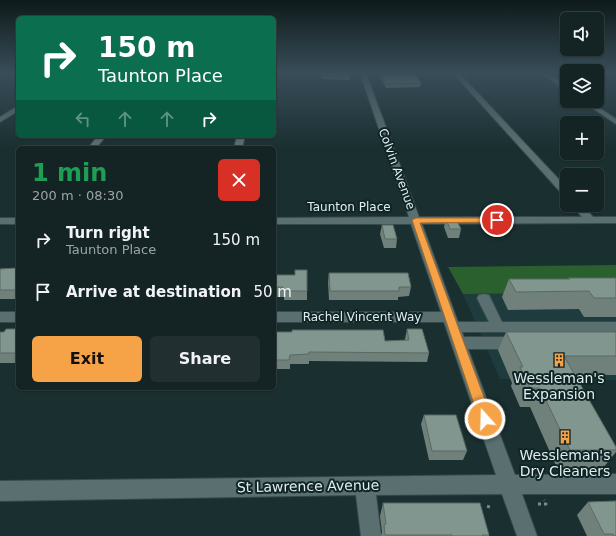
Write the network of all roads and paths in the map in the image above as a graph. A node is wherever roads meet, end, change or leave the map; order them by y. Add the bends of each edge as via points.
1 (372, 98) edge
2 (479, 98) edge
3 (595, 108) edge
4 (16, 109) edge
5 (0, 120) edge
6 (616, 122) edge
7 (100, 138) edge
8 (94, 146) edge
9 (560, 186) edge
10 (583, 212) edge
11 (416, 220) junction
12 (590, 220) junction
13 (616, 220) edge
14 (0, 221) edge
15 (16, 221) edge
16 (276, 221) edge
17 (484, 298) dead end
18 (0, 317) edge
19 (16, 317) edge
20 (276, 317) edge
21 (452, 322) junction
22 (498, 327) junction
23 (616, 327) edge
24 (459, 343) junction
25 (528, 343) edge
26 (365, 484) junction
27 (616, 484) edge
28 (509, 485) junction
29 (0, 491) edge
30 (544, 499) dead end
31 (538, 504) dead end
32 (371, 536) edge
33 (527, 536) edge

1 - 11 street, Colvin Avenue
2 - 9 street
3 - 6 street
4 - 5 street
7 - 8 street
10 - 12 street
11 - 12 street, Taunton Place
11 - 16 street, Taunton Place
11 - 21 street, Colvin Avenue
12 - 13 street, Taunton Place
14 - 15 street
17 - 22 street
18 - 19 street
20 - 21 street, Rachel Vincent Way
21 - 22 street, Rachel Vincent Way
21 - 24 street, Colvin Avenue
22 - 23 street, Rachel Vincent Way
24 - 25 street
24 - 28 street, Colvin Avenue
26 - 28 street, St Lawrence Avenue
26 - 29 street, St Lawrence Avenue
26 - 32 street
27 - 28 street, St Lawrence Avenue
28 - 33 street, Colvin Avenue
30 - 31 path via 546,504

